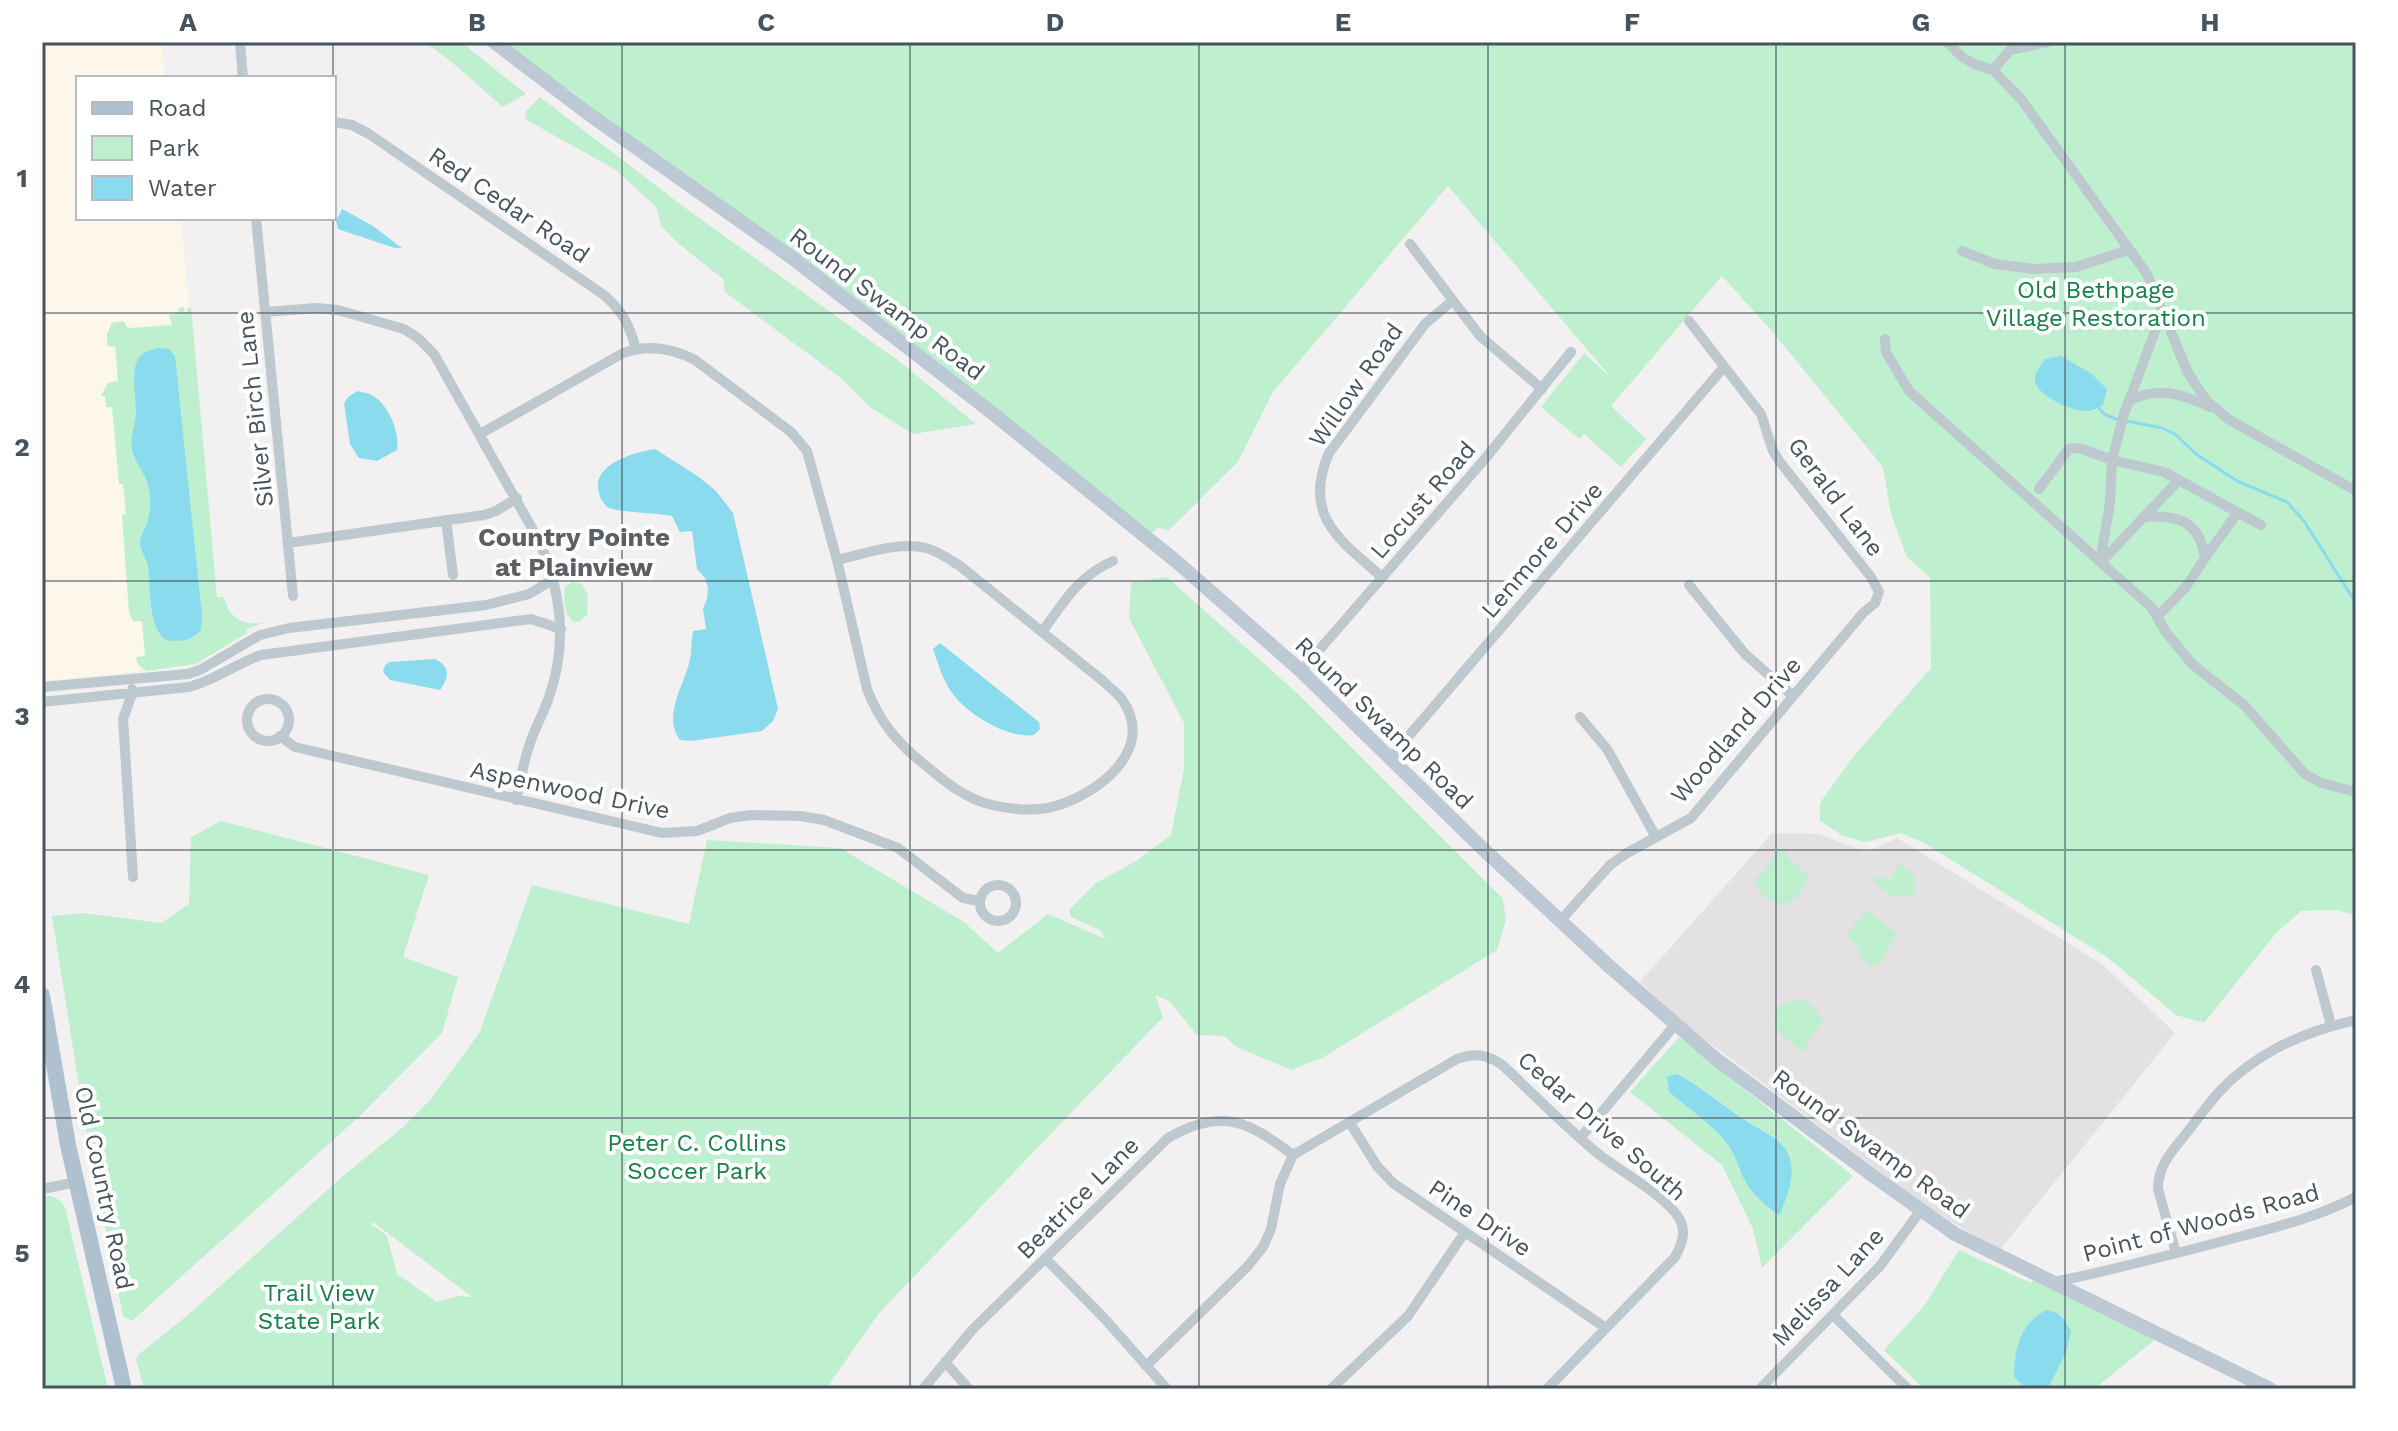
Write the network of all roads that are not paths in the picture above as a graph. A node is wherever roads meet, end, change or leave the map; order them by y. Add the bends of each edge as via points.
1 (240, 42) edge
2 (494, 42) edge
3 (1947, 42) edge
4 (2048, 42) edge
5 (1993, 70) junction
6 (243, 76) edge
7 (336, 122) edge
8 (256, 220) edge
9 (1410, 244) dead end
10 (2128, 250) junction
11 (1962, 251) dead end
12 (1452, 301) junction
13 (2163, 310) junction
14 (265, 312) junction
15 (1689, 321) dead end
16 (1885, 339) dead end
17 (636, 349) junction
18 (1571, 352) dead end
19 (1724, 367) junction
20 (1542, 389) junction
21 (2128, 402) junction
22 (2217, 410) junction
23 (480, 434) junction
24 (2112, 460) junction
25 (2179, 480) junction
26 (2039, 489) dead end
27 (2356, 491) edge
28 (517, 498) junction
29 (2237, 513) junction
30 (2145, 517) junction
31 (446, 520) junction
32 (2261, 525) dead end
33 (288, 543) junction
34 (2205, 558) junction
35 (837, 560) junction
36 (1113, 561) dead end
37 (2100, 562) junction
38 (453, 575) dead end
39 (1382, 577) junction
40 (1871, 577) joint
41 (554, 579) junction
42 (1689, 585) dead end
43 (293, 596) dead end
44 (2157, 617) junction
45 (561, 629) junction
46 (1042, 632) junction
47 (1301, 671) junction
48 (131, 679) junction
49 (42, 687) edge
50 (132, 694) junction
51 (1793, 696) junction
52 (42, 702) edge
53 (1580, 717) dead end
54 (280, 736) junction
55 (1390, 758) junction
56 (2356, 792) edge
57 (516, 800) junction
58 (1656, 837) junction
59 (133, 877) dead end
60 (979, 901) dead end
61 (1561, 920) junction
62 (2316, 970) dead end
63 (42, 995) edge
64 (2356, 1020) edge
65 (1675, 1025) junction
66 (2331, 1025) junction
67 (1350, 1123) junction
68 (1581, 1137) junction
69 (1293, 1155) junction
70 (77, 1182) junction
71 (42, 1189) edge
72 (2356, 1197) edge
73 (1921, 1210) junction
74 (1465, 1232) junction
75 (2176, 1253) junction
76 (1045, 1258) junction
77 (2054, 1282) junction
78 (1833, 1315) junction
79 (1606, 1328) junction
80 (945, 1362) junction
81 (1146, 1366) junction
82 (124, 1389) edge
83 (923, 1389) edge
84 (969, 1389) edge
85 (1167, 1389) edge
86 (1331, 1389) edge
87 (1547, 1389) edge
88 (1760, 1389) edge
89 (1908, 1389) edge
90 (2270, 1389) edge

1 - 6 street
2 - 47 main road, Round Swamp Road via 791,257 979,402 1177,562
3 - 5 street via 1962,57
4 - 5 street via 2010,50
5 - 10 street via 2021,99
7 - 17 street, Red Cedar Road via 369,134 604,295 620,309
8 - 14 street, Silver Birch Lane
9 - 12 street
10 - 11 street via 2076,267 2033,269 1995,264
10 - 13 street via 2147,274
12 - 20 street via 1492,348
12 - 39 street, Willow Road via 1425,324 1329,453 1320,478 1320,505 1330,528
13 - 21 street
13 - 22 street via 2188,373
14 - 23 street via 338,310 404,329 434,354
14 - 33 street, Silver Birch Lane
15 - 19 street, Gerald Lane
16 - 37 street via 1886,352 1909,391
17 - 23 street
17 - 35 street via 678,351 695,360 791,432 807,451
18 - 20 street, Locust Road
19 - 40 street, Gerald Lane via 1761,414 1780,462
19 - 55 street, Lenmore Drive
20 - 39 street, Locust Road
21 - 22 street via 2162,392
21 - 24 street
22 - 27 street
23 - 28 street
24 - 25 street
24 - 26 street via 2069,449
24 - 37 street
25 - 29 street
25 - 30 street
28 - 31 street via 484,515
28 - 41 street
29 - 32 street
29 - 34 street
30 - 34 street via 2185,521 2203,545
30 - 37 street
31 - 33 street
31 - 38 street
33 - 43 street, Silver Birch Lane
34 - 44 street
35 - 46 street via 904,546 926,548 960,566
35 - 46 street via 867,689 884,723 949,786 991,805 1045,808 1069,801 1108,778 1129,747 1132,731 1121,698
36 - 46 street via 1077,585
37 - 44 street
39 - 47 street, Locust Road
40 - 51 street, Woodland Drive via 1879,592 1875,603
41 - 45 street
41 - 48 street via 529,594 486,605 289,628 260,635 200,670
42 - 51 street via 1745,654
44 - 56 street via 2192,664 2244,705 2305,774
45 - 50 street via 531,619 261,655 203,683
45 - 57 street via 552,686 529,745
47 - 55 main road, Round Swamp Road
48 - 49 street
48 - 50 street
50 - 52 street
50 - 59 street via 123,719
51 - 58 street, Woodland Drive via 1691,818
53 - 58 street via 1607,749
54 - 54 street, Aspenwood Drive via 288,723 286,709 275,700 254,704 248,715 252,733 269,741
54 - 57 street, Aspenwood Drive via 295,747
55 - 61 main road, Round Swamp Road
57 - 60 street, Aspenwood Drive via 662,833 697,831 751,815 824,820 898,848 963,898
58 - 61 street, Woodland Drive via 1610,865
61 - 65 main road, Round Swamp Road
62 - 66 street
63 - 70 main road, Old Country Road
64 - 66 street
65 - 68 street
65 - 73 main road, Round Swamp Road
66 - 75 street via 2281,1045 2244,1069 2166,1159 2158,1189
67 - 68 street, Cedar Drive South via 1457,1059 1484,1055 1501,1064
67 - 69 street
67 - 74 street, Pine Drive via 1393,1183
68 - 79 street, Cedar Drive South via 1669,1206 1681,1221 1683,1236 1675,1257
69 - 76 street, Beatrice Lane via 1257,1129 1234,1122 1186,1128 1153,1151
69 - 81 street via 1263,1247
70 - 71 street
70 - 82 main road, Old Country Road
72 - 75 street, Point of Woods Road via 2327,1212
73 - 77 main road, Round Swamp Road via 1955,1234
73 - 78 street, Melissa Lane via 1880,1266
74 - 79 street, Pine Drive
74 - 86 street via 1408,1316
75 - 77 street, Point of Woods Road
76 - 80 street, Beatrice Lane
76 - 81 street
77 - 90 main road, Round Swamp Road
78 - 88 street, Melissa Lane
78 - 89 street
79 - 87 street
80 - 83 street, Beatrice Lane
80 - 84 street
81 - 85 street

